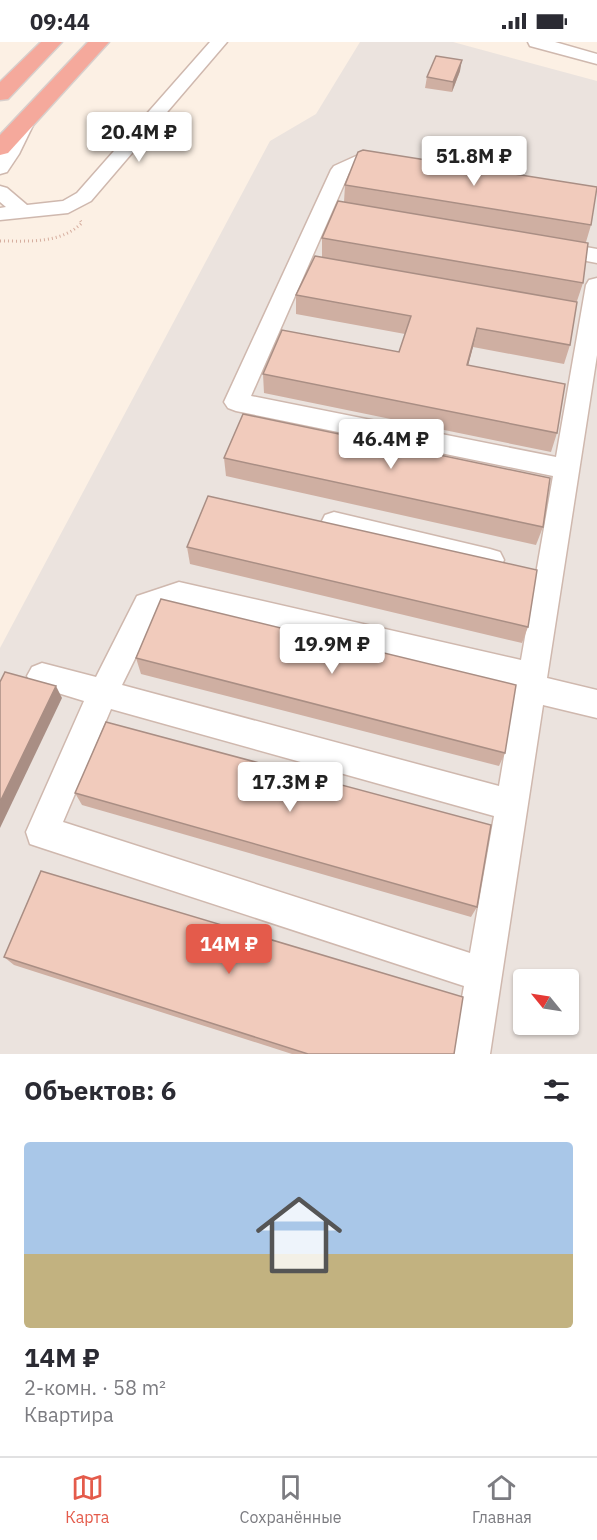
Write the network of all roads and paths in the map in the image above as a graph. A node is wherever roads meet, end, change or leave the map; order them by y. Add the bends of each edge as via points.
1 (52, 42) edge
2 (99, 42) edge
3 (219, 42) edge
4 (536, 42) edge
5 (597, 59) edge
6 (0, 94) edge
7 (28, 117) junction
8 (0, 148) edge
9 (412, 165) edge
10 (0, 168) edge
11 (0, 192) edge
12 (68, 207) junction
13 (323, 210) junction
14 (23, 212) junction
15 (0, 214) edge
16 (346, 214) edge
17 (0, 241) edge
18 (528, 244) edge
19 (597, 256) edge
20 (299, 262) junction
21 (322, 267) edge
22 (597, 285) edge
23 (569, 311) edge
24 (592, 315) junction
25 (268, 332) junction
26 (291, 337) edge
27 (567, 469) junction
28 (334, 523) edge
29 (531, 569) junction
30 (42, 676) dead end
31 (532, 682) junction
32 (103, 693) junction
33 (597, 704) edge
34 (512, 805) junction
35 (484, 975) junction
36 (471, 1054) edge

1 - 6 highway
2 - 7 highway
3 - 12 street via 93,188
4 - 5 street
7 - 8 highway
7 - 10 street
9 - 13 street via 365,158 341,170
11 - 14 street
12 - 14 street
12 - 17 path via 82,223 75,231 47,239
13 - 16 street
13 - 20 street
14 - 15 street
18 - 19 street
20 - 21 street
20 - 25 street
22 - 24 street
23 - 24 street
24 - 27 street via 568,393
25 - 26 street
25 - 27 street via 236,402
27 - 29 street
28 - 29 street
29 - 31 street
30 - 32 street
31 - 32 street via 179,594 147,604
31 - 33 street
31 - 34 street
32 - 34 street
32 - 35 street via 42,832
34 - 35 street
35 - 36 street

